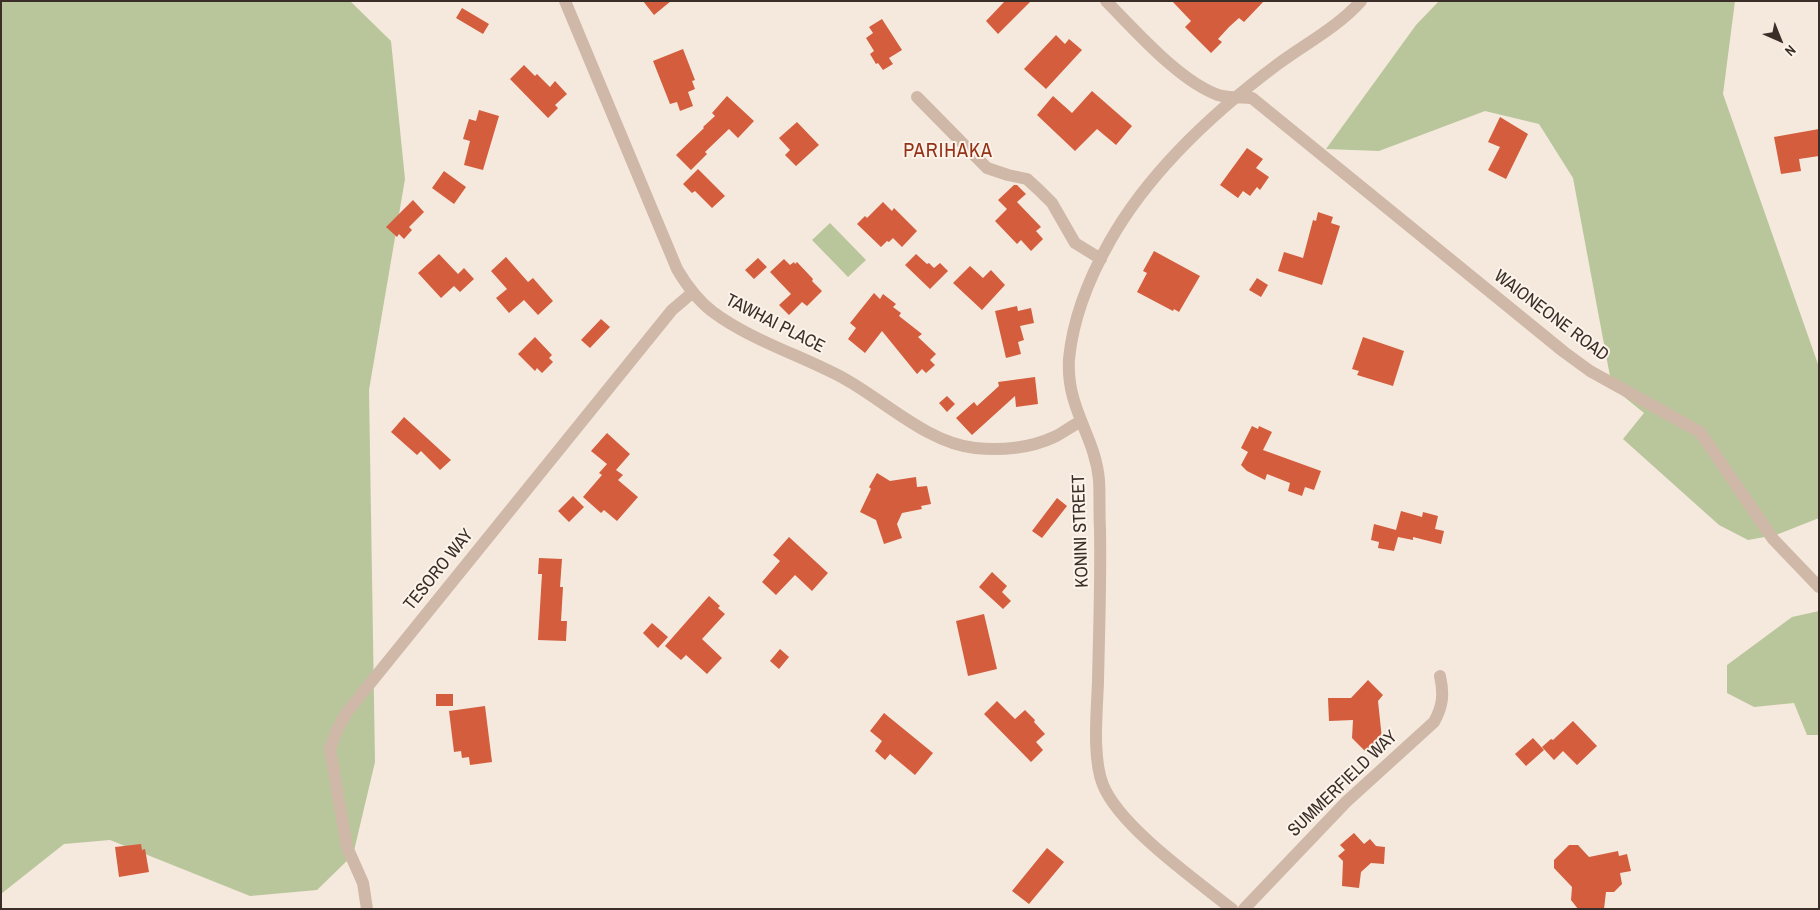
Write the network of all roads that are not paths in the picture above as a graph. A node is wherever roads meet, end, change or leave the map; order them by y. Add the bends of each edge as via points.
1 (565, 1) edge
2 (1106, 1) edge
3 (1360, 1) edge
4 (917, 97) dead end
5 (1237, 97) junction
6 (1101, 259) junction
7 (692, 293) junction
8 (1080, 422) junction
9 (1819, 586) edge
10 (1440, 676) dead end
11 (368, 909) edge
12 (1232, 909) edge
13 (1244, 909) edge

1 - 7 street, TAWHAI PLACE via 677,269
2 - 5 street, WAIONEONE ROAD via 1164,58 1199,86 1218,95
3 - 5 street, KONINI STREET via 1330,28
4 - 6 street via 987,168 1026,179 1040,191 1052,203 1075,243
5 - 6 street, KONINI STREET via 1165,166 1134,204
5 - 9 street, WAIONEONE ROAD via 1252,98 1590,371 1700,432 1773,539
6 - 8 street, KONINI STREET via 1076,317 1072,336 1068,379
7 - 8 street, TAWHAI PLACE via 736,327 845,379 930,434 954,443 1002,449 1036,444
7 - 11 street, TESORO WAY via 665,318 347,712 337,730 330,749 348,847 363,882
8 - 12 street, KONINI STREET via 1095,460 1098,479 1101,575 1097,727 1101,779 1109,797 1135,828
10 - 13 street, SUMMERFIELD WAY via 1442,709 1434,722 1346,802

